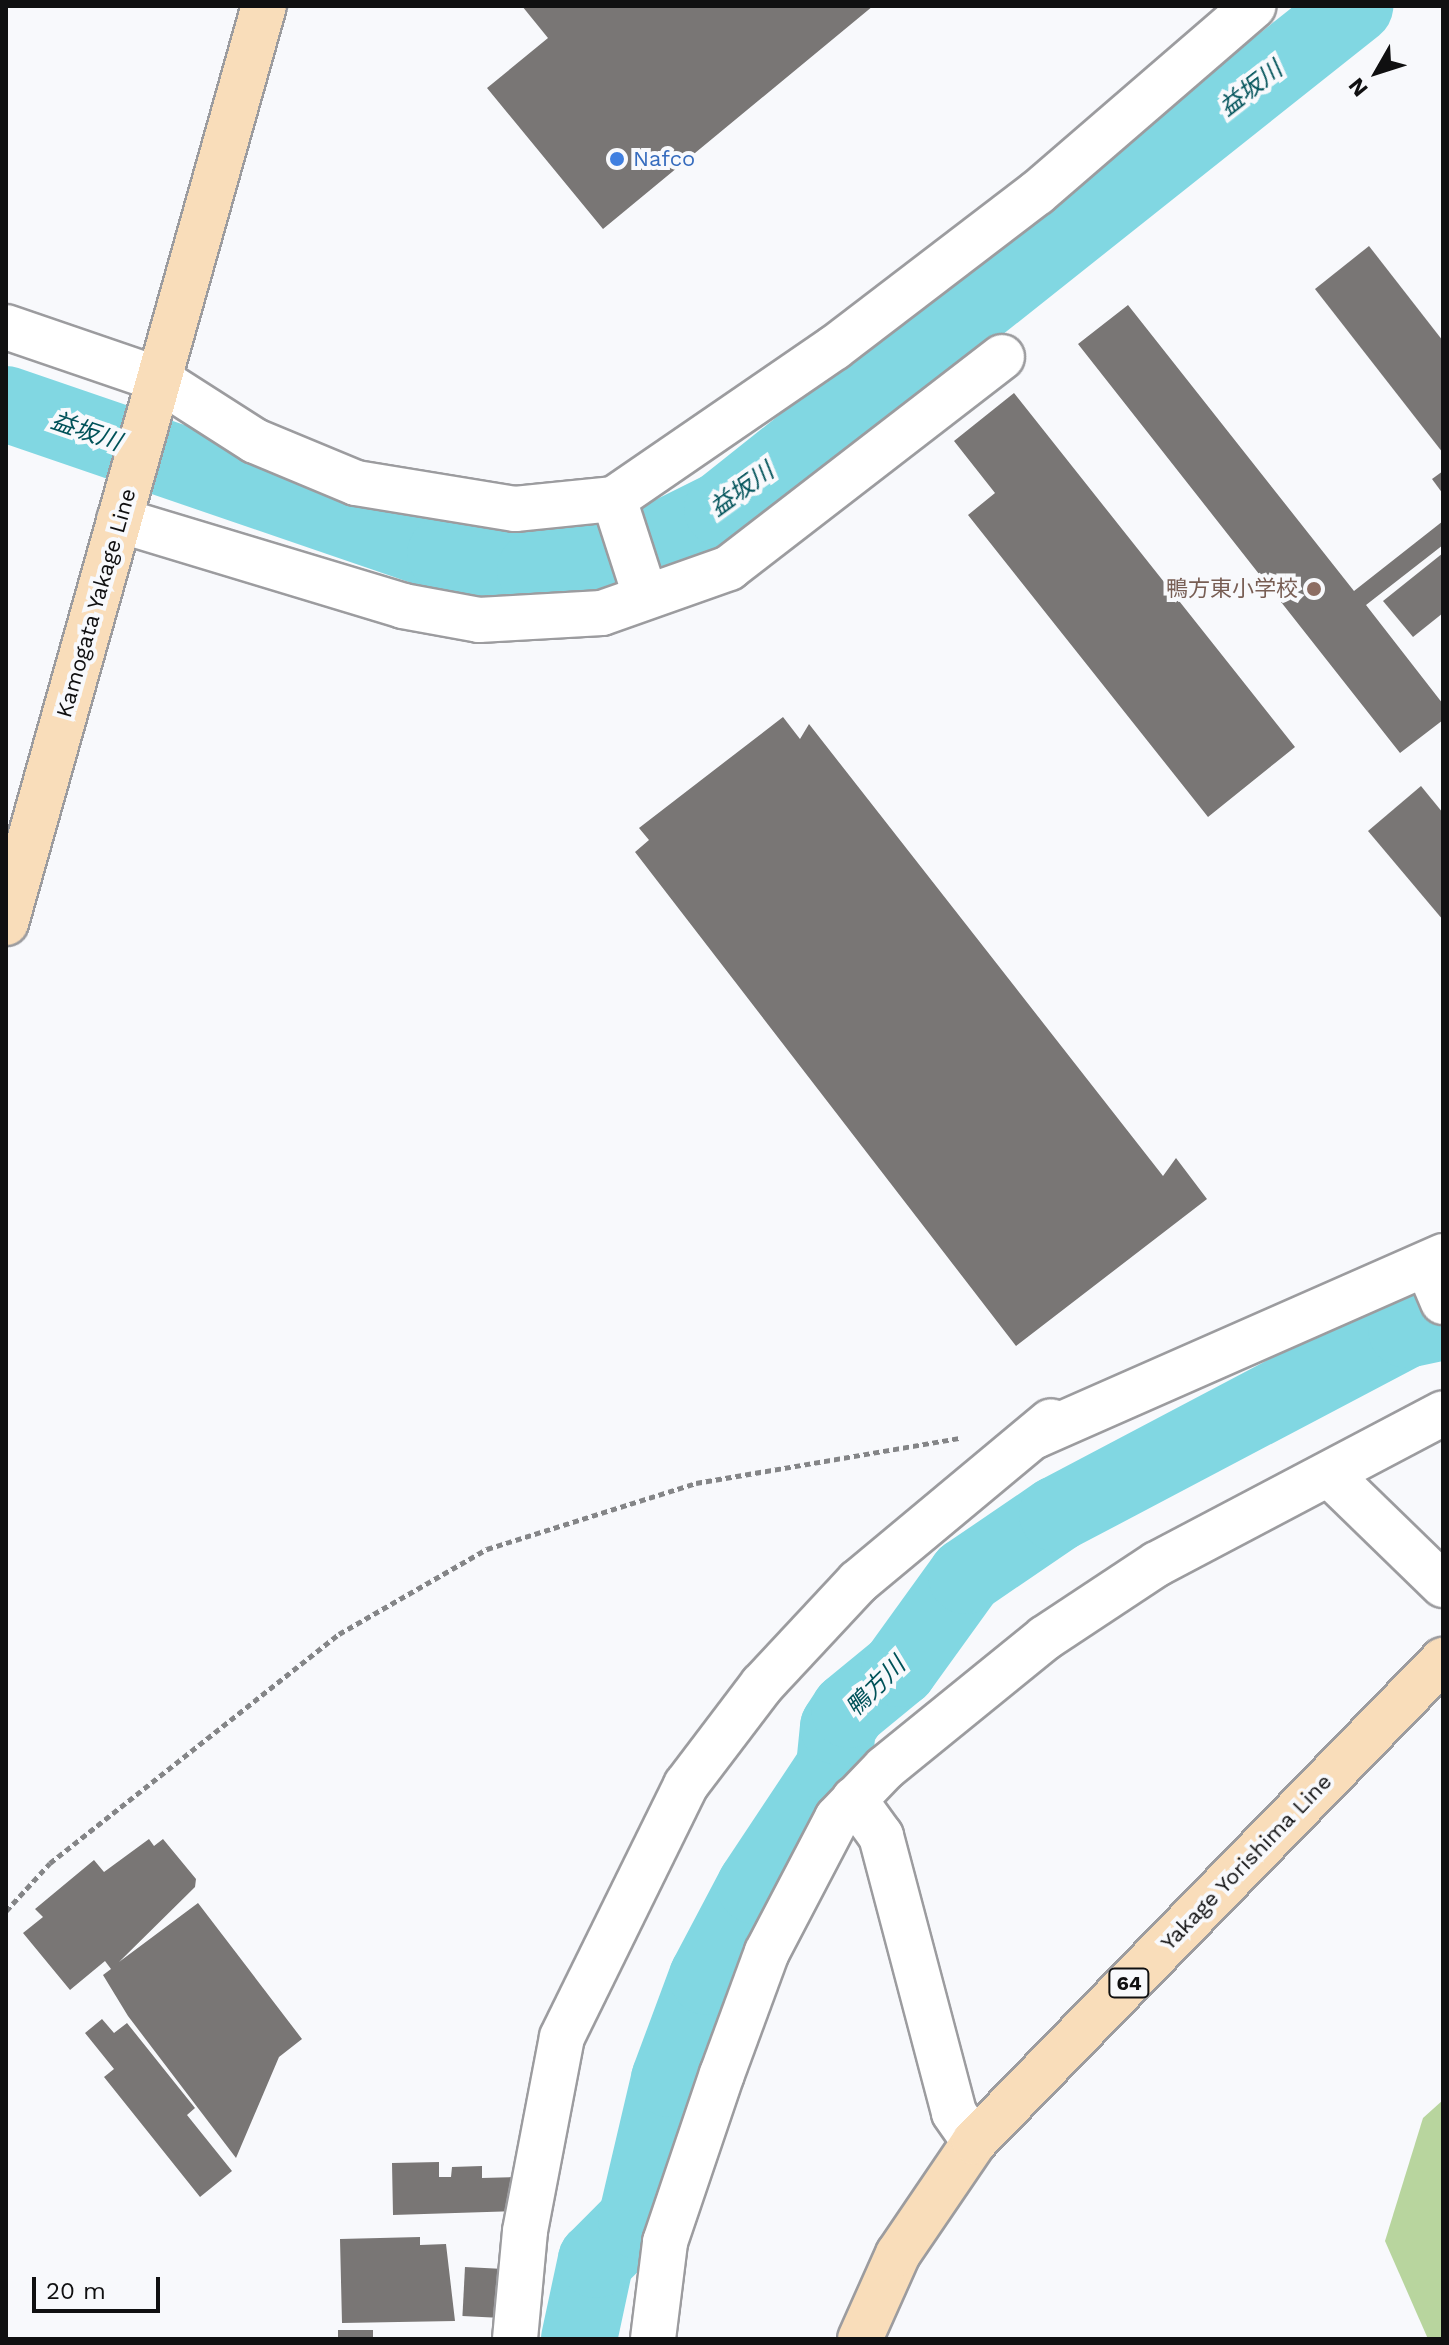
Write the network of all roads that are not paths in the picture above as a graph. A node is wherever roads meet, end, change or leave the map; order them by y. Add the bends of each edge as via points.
1 (264, 6) edge
2 (1254, 6) edge
3 (6, 327) edge
4 (1002, 357) dead end
5 (157, 388) junction
6 (614, 499) junction
7 (124, 502) junction
8 (645, 595) junction
9 (6, 923) edge
10 (1436, 1278) edge
11 (1443, 1413) edge
12 (1330, 1475) junction
13 (1443, 1585) edge
14 (1443, 1660) edge
15 (854, 1799) junction
16 (974, 2142) junction
17 (515, 2339) edge
18 (653, 2339) edge
19 (860, 2339) edge

1 - 5 main road, Kamogata Yakage Line
2 - 6 street via 1037,193 834,348
3 - 5 street
4 - 8 street via 729,568 678,591
5 - 6 street via 255,441 356,483 515,509
5 - 7 main road, Kamogata Yakage Line
6 - 8 street
7 - 8 street via 403,606 479,620 602,613
7 - 9 main road, Kamogata Yakage Line
10 - 17 street via 1149,1380 1035,1436 1051,1421 920,1525 762,1685 686,1785 562,2037 525,2231
11 - 12 street
12 - 13 street
12 - 15 street via 1157,1564 1045,1638
14 - 16 main road, Yakage Yorishima Line / 64
15 - 16 street via 881,1836 954,2113
15 - 18 street via 837,1818 762,1965 665,2242
16 - 19 main road, Yakage Yorishima Line / 64 via 898,2254

